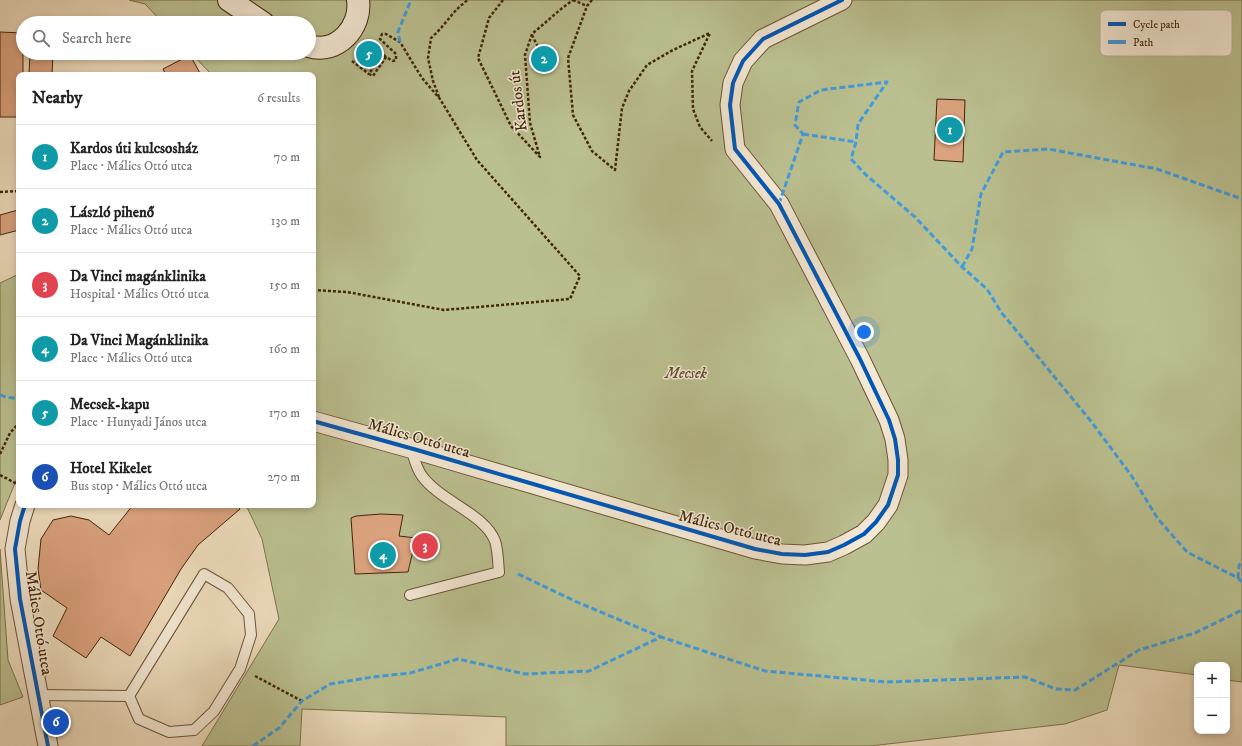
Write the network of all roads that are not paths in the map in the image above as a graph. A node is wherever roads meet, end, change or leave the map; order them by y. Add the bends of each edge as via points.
1 (229, 0) edge
2 (358, 0) edge
3 (842, 0) edge
4 (253, 16) edge
5 (316, 48) edge
6 (316, 422) edge
7 (411, 448) junction
8 (24, 508) edge
9 (410, 595) dead end
10 (39, 695) junction
11 (129, 696) junction
12 (48, 746) edge

1 - 4 street
2 - 5 street via 357,16 344,39 327,48
3 - 7 street, Málics Ottó utca via 763,39 743,61 733,83 730,105 735,149 780,204 889,420 896,446 898,475 888,506 876,522 864,534 828,552 782,554 755,549
6 - 7 street, Málics Ottó utca
7 - 9 lane via 422,476 436,490 488,529 495,542 499,572
8 - 10 street, Málics Ottó utca via 15,548 20,599
10 - 11 lane
10 - 12 street, Málics Ottó utca
11 - 11 lane via 140,719 169,732 194,730 214,711 240,669 251,635 249,614 228,588 204,574

